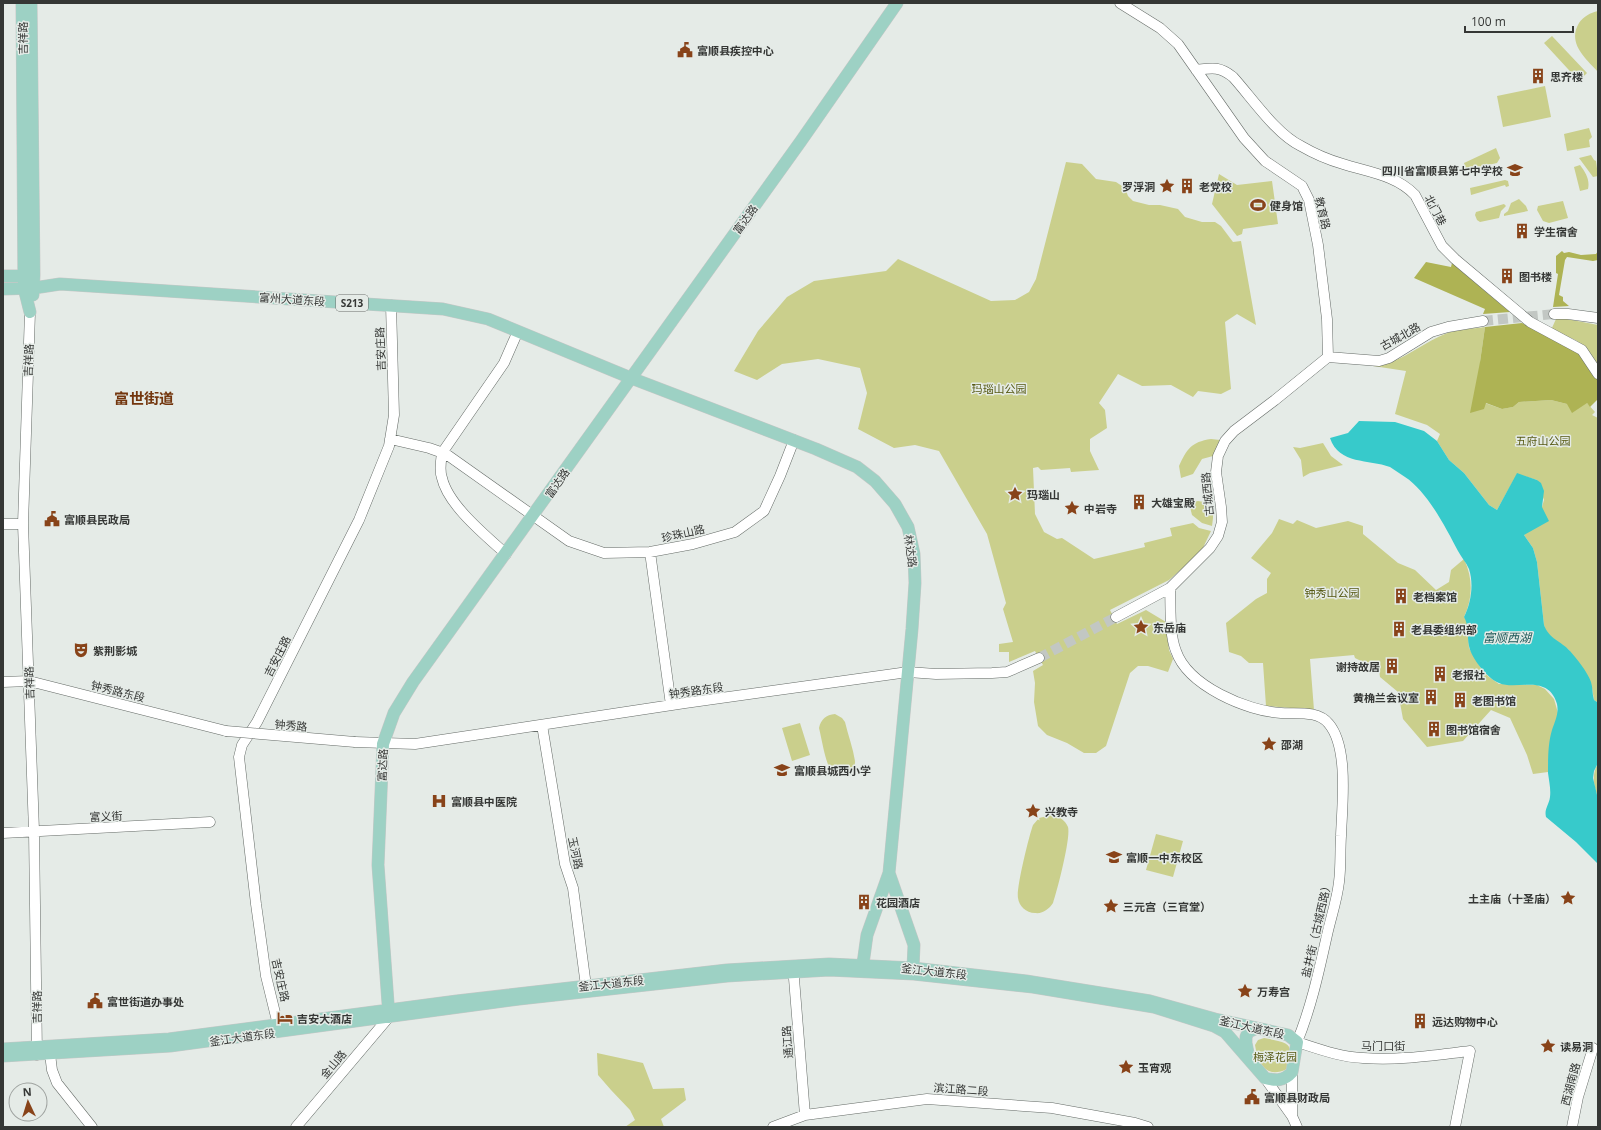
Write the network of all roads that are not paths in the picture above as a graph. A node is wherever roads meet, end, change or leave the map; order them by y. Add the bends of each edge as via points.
1 (22, 3) edge
2 (32, 3) edge
3 (897, 3) edge
4 (1120, 3) edge
5 (1196, 70) junction
6 (3, 276) edge
7 (29, 276) junction
8 (60, 284) junction
9 (29, 288) junction
10 (3, 289) edge
11 (391, 305) junction
12 (30, 312) joint
13 (1554, 314) tunnel mouth
14 (1598, 318) edge
15 (1484, 321) tunnel mouth
16 (518, 331) junction
17 (1328, 357) junction
18 (1598, 374) edge
19 (631, 378) junction
20 (390, 439) junction
21 (794, 440) junction
22 (442, 453) junction
23 (533, 516) junction
24 (3, 524) edge
25 (23, 524) junction
26 (650, 552) junction
27 (506, 554) junction
28 (1170, 588) junction
29 (1116, 617) tunnel mouth
30 (1039, 658) tunnel mouth
31 (908, 672) junction
32 (28, 681) junction
33 (3, 682) edge
34 (671, 705) junction
35 (542, 725) junction
36 (226, 731) joint
37 (355, 742) joint
38 (383, 744) junction
39 (210, 822) dead end
40 (34, 831) junction
41 (3, 833) edge
42 (889, 873) junction
43 (862, 968) junction
44 (913, 968) junction
45 (794, 969) junction
46 (586, 986) junction
47 (389, 1013) junction
48 (278, 1025) junction
49 (1257, 1028) junction
50 (1297, 1042) junction
51 (1593, 1048) dead end
52 (3, 1049) edge
53 (36, 1051) junction
54 (50, 1054) junction
55 (3, 1056) edge
56 (1250, 1061) junction
57 (1292, 1072) junction
58 (1265, 1078) junction
59 (804, 1115) junction
60 (1292, 1116) junction
61 (92, 1127) edge
62 (296, 1127) edge
63 (773, 1127) edge
64 (1148, 1127) edge
65 (1297, 1127) edge
66 (1455, 1127) edge
67 (1572, 1127) edge

1 - 7 main road, 吉祥路
2 - 7 main road, 吉祥路
3 - 19 main road, 富达路
4 - 5 street, 教育路 via 1160,28 1178,44
5 - 17 street, 教育路 via 1244,138 1265,162 1302,186 1309,200 1323,277
5 - 18 street, 北门巷 via 1225,70 1281,132 1300,146 1341,163 1387,177 1409,189 1418,200 1442,246 1455,259 1530,322 1582,350
6 - 7 main road, S213
7 - 8 main road, S213
7 - 9 main road, 吉祥路
8 - 9 main road, S213
8 - 11 main road, 富州大道东段 / S213
9 - 10 main road, S213
9 - 12 main road, 吉祥路
11 - 16 main road, 富州大道东段 / S213 via 443,309 488,319
11 - 20 street, 吉安庄路 via 394,414
12 - 25 street, 吉祥路
13 - 14 street
15 - 17 street, 古城北路 via 1431,332 1389,358 1380,360
16 - 19 main road, 富州大道东段 / S213
16 - 22 street via 504,363
17 - 28 street, 古城西路 via 1234,431 1225,442 1218,456 1216,472 1222,522 1218,536 1210,548
19 - 21 main road, 林达路
19 - 23 main road, 富达路
20 - 22 street, 珍珠山路
20 - 48 street, 吉安庄路 via 359,520 257,722 242,745 239,757 266,976
21 - 26 street, 珍珠山路 via 764,511 735,532 693,544
21 - 31 main road, 林达路 via 857,467 875,481 895,504 908,528 914,554 915,583
22 - 23 street, 珍珠山路
22 - 27 street via 442,478 452,499 475,527
23 - 26 street, 珍珠山路 via 569,541 604,553
23 - 27 main road, 富达路
24 - 25 street
25 - 32 street, 吉祥路
26 - 34 street
27 - 38 main road, 富达路 via 413,682 394,713
28 - 29 street, 古城西路
28 - 50 street, 盐井街（古城西路） via 1173,637 1176,652 1185,666 1204,683 1231,700 1261,710 1320,716 1329,724 1338,740 1343,770 1340,882 1305,1024
30 - 31 street, 钟秀路东段 via 1007,672
31 - 34 street, 钟秀路东段
31 - 42 main road, 林达路
32 - 33 street, 钟秀路东段
32 - 36 street, 钟秀路东段
32 - 40 street, 吉祥路
34 - 35 street, 钟秀路东段
35 - 38 street, 钟秀路东段 via 415,744
35 - 46 street, 玉河路 via 565,864 573,888
36 - 37 street, 钟秀路, bridge
37 - 38 street, 钟秀路东段
38 - 47 main road, 富达路 via 378,865
39 - 40 street, 富义街
40 - 41 street, 富义街
40 - 53 street, 吉祥路
42 - 43 main road via 867,935
42 - 44 main road via 914,945
43 - 44 main road, 釜江大道东段
43 - 45 main road, 釜江大道东段 via 829,964
43 - 56 main road, 釜江大道东段 via 1032,987 1154,1007 1220,1029
44 - 49 main road, 釜江大道东段 via 1026,981 1150,1001
45 - 46 main road, 釜江大道东段 via 726,970
45 - 47 main road, 釜江大道东段
45 - 59 street, 通江路
46 - 47 main road, 釜江大道东段
47 - 48 main road, 釜江大道东段
47 - 54 main road, 釜江大道东段 via 170,1046
47 - 62 street, 金山路
48 - 53 main road, 釜江大道东段 via 169,1040
49 - 50 main road, 釜江大道东段 via 1288,1035
49 - 56 main road via 1248,1032 1246,1037
50 - 57 main road, 釜江大道东段
50 - 66 street, 马门口街 via 1333,1054 1363,1058 1397,1059 1470,1051
51 - 67 street, 西湖南路
52 - 53 main road, 釜江大道东段
53 - 54 main road, 釜江大道东段
53 - 55 main road, 釜江大道东段
54 - 61 street via 57,1083
56 - 58 main road, 釜江大道东段
57 - 58 main road via 1282,1080
57 - 60 street
58 - 60 street
59 - 63 street, 滨江路二段
59 - 64 street, 滨江路二段 via 927,1099 1052,1108 1135,1122
60 - 65 street

